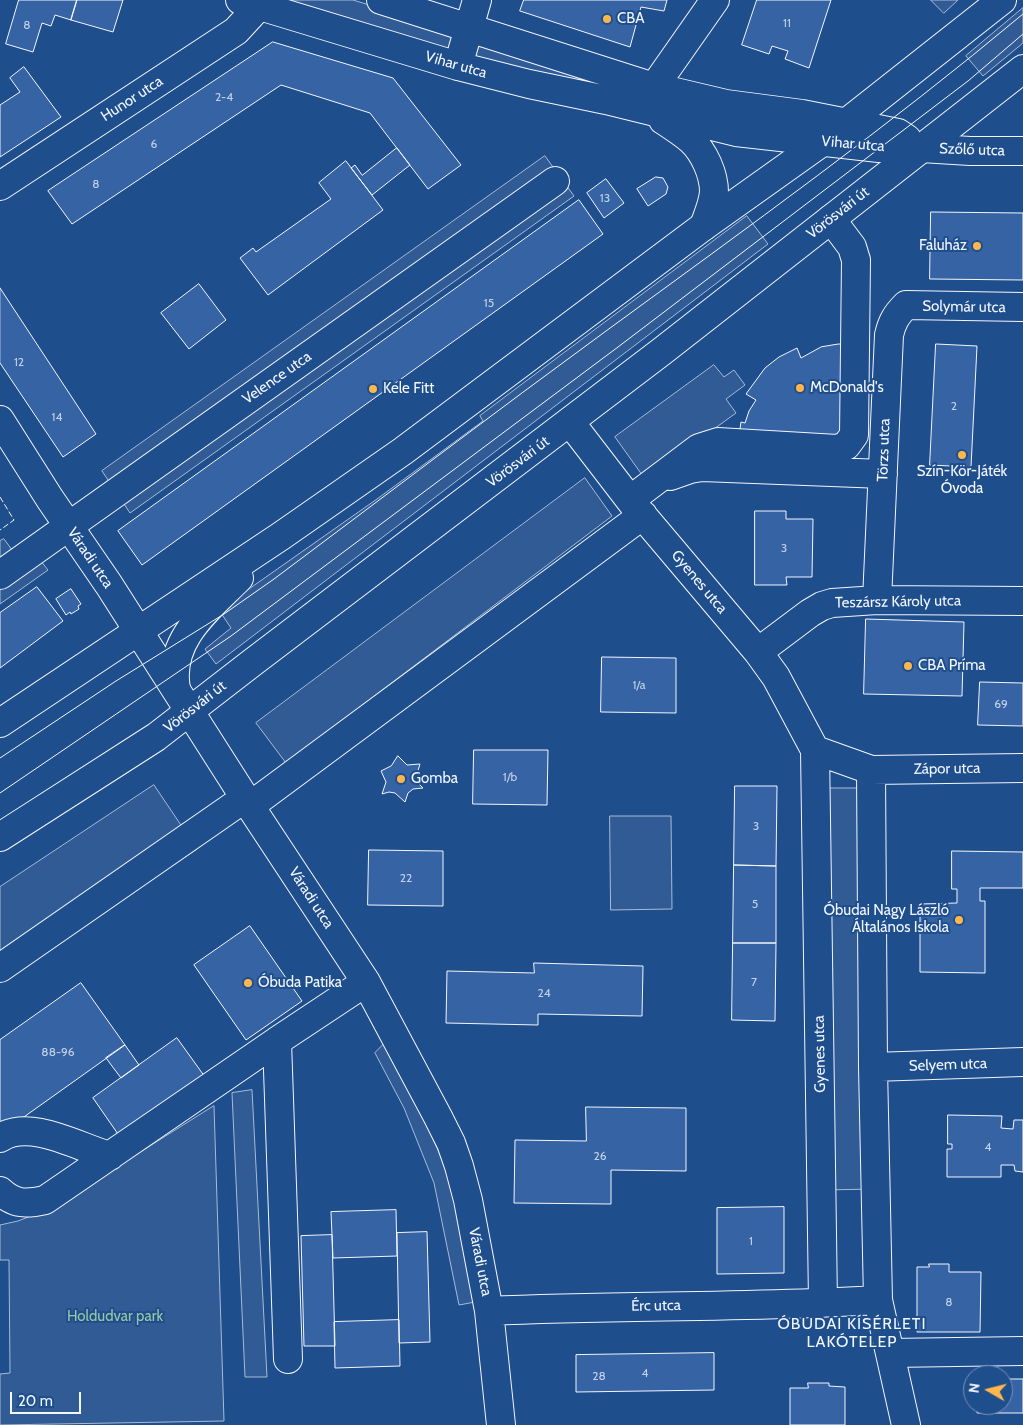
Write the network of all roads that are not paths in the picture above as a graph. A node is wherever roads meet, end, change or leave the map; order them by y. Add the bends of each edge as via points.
1 (381, 0) edge
2 (477, 0) edge
3 (715, 0) edge
4 (1002, 0) edge
5 (253, 2) edge
6 (468, 27) junction
7 (458, 66) junction
8 (1023, 69) edge
9 (654, 100) junction
10 (845, 123) junction
11 (822, 142) junction
12 (921, 148) junction
13 (1023, 151) edge
14 (555, 181) dead end
15 (0, 186) edge
16 (831, 219) junction
17 (704, 226) junction
18 (906, 305) joint
19 (1023, 308) edge
20 (0, 420) edge
21 (570, 422) junction
22 (883, 474) junction
23 (635, 506) junction
24 (68, 527) junction
25 (281, 536) junction
26 (0, 575) edge
27 (877, 600) junction
28 (1023, 601) edge
29 (138, 631) junction
30 (758, 652) junction
31 (176, 689) junction
32 (190, 712) junction
33 (0, 723) edge
34 (815, 750) junction
35 (1023, 768) edge
36 (871, 770) junction
37 (248, 802) junction
38 (0, 837) edge
39 (0, 968) edge
40 (366, 982) junction
41 (277, 1041) junction
42 (1023, 1062) edge
43 (873, 1067) junction
44 (0, 1138) edge
45 (110, 1156) junction
46 (0, 1191) edge
47 (878, 1300) junction
48 (823, 1303) junction
49 (489, 1311) junction
50 (1023, 1352) edge
51 (890, 1353) junction
52 (288, 1359) dead end
53 (501, 1425) edge
54 (906, 1425) edge

1 - 6 street, Vihar utca
2 - 6 street
3 - 9 street
4 - 10 street
5 - 7 street, Vihar utca
5 - 15 street, Hunor utca via 236,31
6 - 7 street
6 - 9 street, Vihar utca
7 - 9 street, Vihar utca via 606,100
8 - 12 street, Vörösvári út
9 - 10 street, Vihar utca via 726,104
9 - 11 street, Vihar utca via 736,132
9 - 17 street via 704,156 714,192
10 - 11 street
10 - 12 street, Vihar utca via 898,133
11 - 12 street, Vihar utca via 879,148
11 - 17 street
12 - 13 street, Szőlő utca via 970,152
12 - 16 street, Vörösvári út
14 - 24 street, Velence utca
16 - 21 street, Vörösvári út
16 - 23 street via 852,248 856,260 854,435 846,446 837,449 718,442 699,448
17 - 25 street via 403,451
18 - 19 street, Solymár utca
18 - 22 street, Törzs utca via 893,321 889,336
20 - 24 street, Váradi utca
21 - 23 street, Gyenes utca
21 - 32 street, Vörösvári út
22 - 23 street via 702,467 669,476
22 - 27 street, Törzs utca
23 - 30 street, Gyenes utca
23 - 37 street
24 - 26 street, Velence utca
24 - 29 street, Váradi utca
25 - 29 street
25 - 31 street via 202,614 190,630 176,661
27 - 28 street, Teszársz Károly utca
27 - 30 street, Teszársz Károly utca via 822,606
29 - 31 street, Váradi utca
29 - 33 street
30 - 34 street, Gyenes utca
31 - 32 street, Váradi utca
32 - 37 street, Váradi utca
32 - 38 street, Vörösvári út via 156,738
34 - 36 street
34 - 48 street, Gyenes utca
35 - 36 street, Zápor utca
36 - 43 street
37 - 39 street via 197,832
37 - 40 street, Váradi utca
40 - 41 street
40 - 49 street, Váradi utca via 451,1143 468,1200
41 - 45 street
41 - 52 street
42 - 43 street, Selyem utca
43 - 47 street
44 - 45 street via 6,1134 40,1133
45 - 46 street via 45,1200 27,1204 14,1201
47 - 48 street
47 - 51 street
48 - 49 street, Érc utca
49 - 53 street, Váradi utca
50 - 51 street
51 - 54 street

